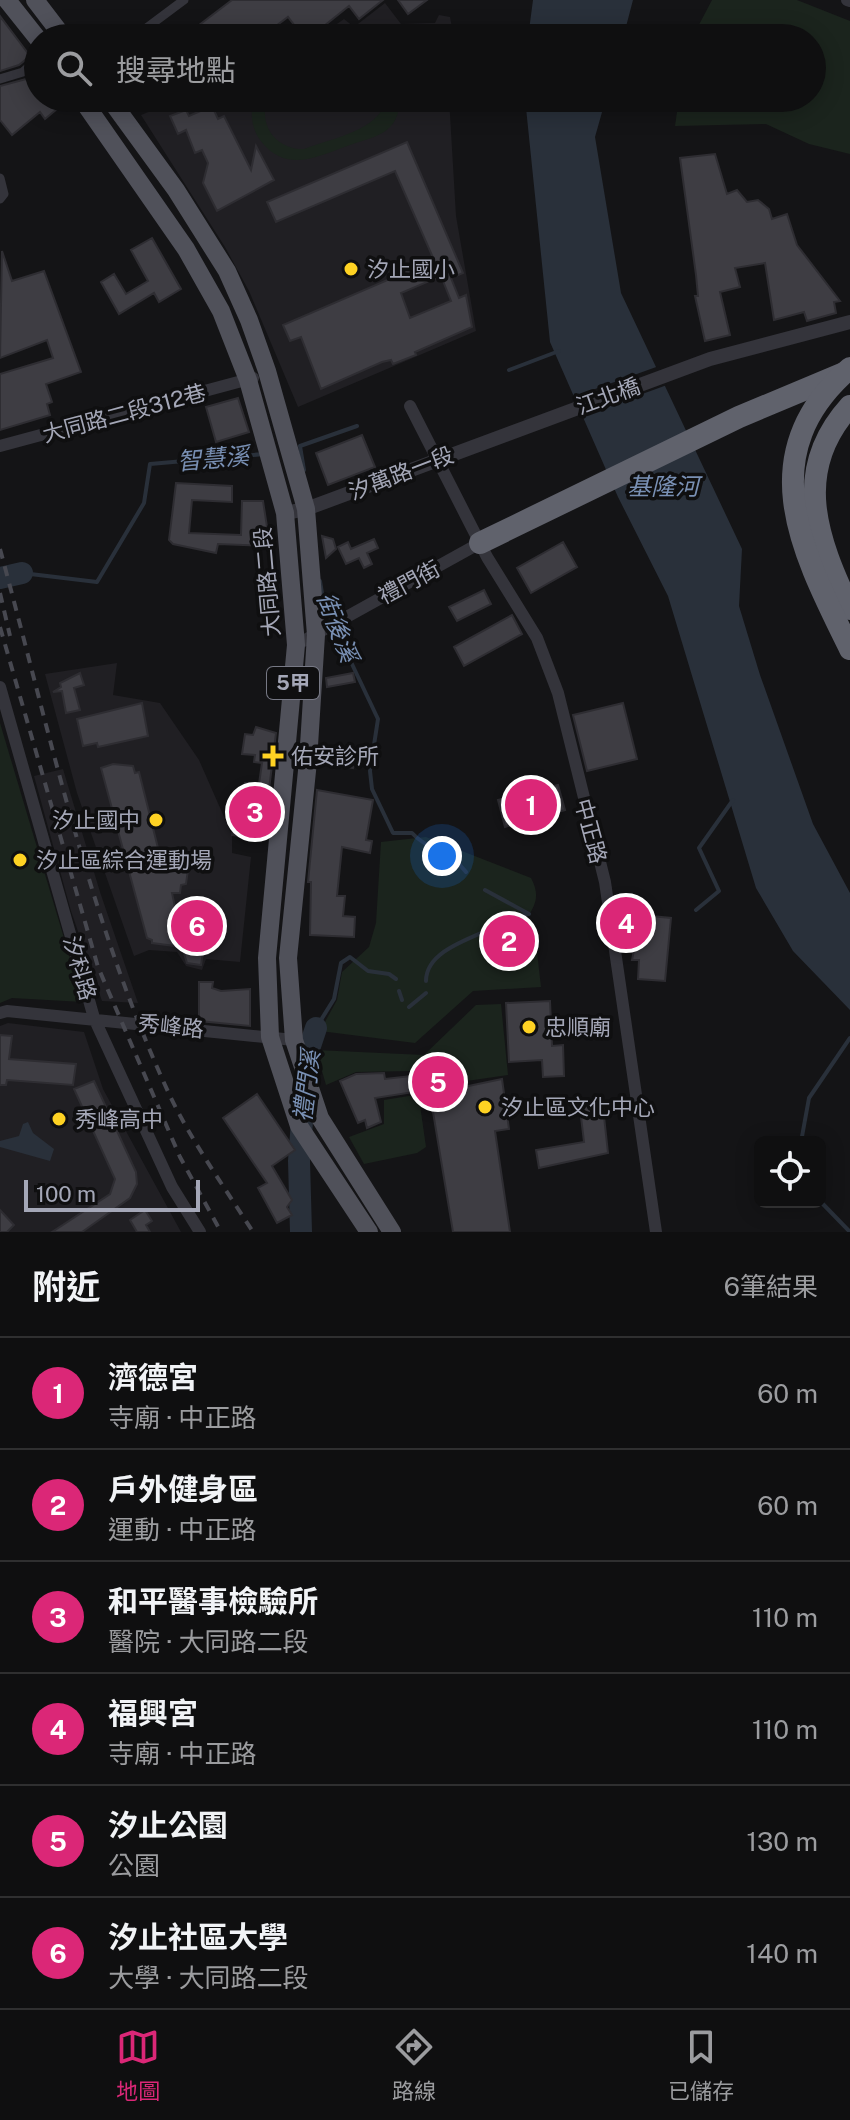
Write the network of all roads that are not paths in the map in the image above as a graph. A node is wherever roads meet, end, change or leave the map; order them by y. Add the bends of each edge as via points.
1 (7, 0) edge
2 (35, 0) edge
3 (184, 0) edge
4 (26, 24) edge
5 (53, 24) edge
6 (152, 24) edge
7 (24, 71) edge
8 (0, 79) edge
9 (91, 112) edge
10 (119, 112) edge
11 (0, 178) edge
12 (0, 199) edge
13 (850, 322) edge
14 (850, 369) edge
15 (267, 371) junction
16 (248, 380) junction
17 (410, 406) dead end
18 (850, 406) edge
19 (515, 429) joint
20 (0, 446) edge
21 (436, 461) junction
22 (310, 508) junction
23 (285, 513) junction
24 (480, 543) junction
25 (850, 609) edge
26 (327, 628) junction
27 (296, 645) junction
28 (850, 649) edge
29 (0, 687) edge
30 (277, 853) junction
31 (297, 855) junction
32 (0, 1013) edge
33 (94, 1018) junction
34 (270, 1037) junction
35 (294, 1040) junction
36 (320, 1118) junction
37 (299, 1126) junction
38 (200, 1232) edge
39 (369, 1232) edge
40 (392, 1232) edge
41 (656, 1232) edge

1 - 4 main road
2 - 5 main road
3 - 6 street
7 - 8 street
9 - 16 main road, 大同路二段 / 5甲 via 186,249 221,311
10 - 15 main road, 大同路二段 / 5甲 via 227,271
11 - 12 street
13 - 19 street, 江北橋 via 701,362
14 - 24 highway
14 - 28 highway, bridge via 804,426 791,484 802,543
15 - 16 street, 大同路二段312巷
15 - 22 main road, 大同路二段 / 5甲
16 - 20 street, 大同路二段312巷
16 - 23 main road, 大同路二段 / 5甲
17 - 21 street, 中正路
18 - 25 highway via 821,450 813,500 826,556
19 - 21 street, 汐萬路一段
21 - 22 street, 汐萬路一段
21 - 24 street, 中正路
22 - 23 street, 汐萬路一段
22 - 26 main road, 大同路二段 / 5甲
23 - 27 main road, 大同路二段 / 5甲
24 - 26 street, 禮門街
24 - 41 street, 中正路 via 537,638 558,693 605,882
26 - 27 street, 禮門街
26 - 31 main road, 大同路二段 / 5甲
27 - 30 main road, 大同路二段 / 5甲
29 - 33 street, 汐科路
30 - 31 main road
30 - 34 main road, 大同路二段 / 5甲 via 267,958
31 - 35 main road, 大同路二段 / 5甲 via 288,958
32 - 33 street, 秀峰路
33 - 34 street, 秀峰路
33 - 38 street, 汐科路 via 160,1163
34 - 35 street, 秀峰路
34 - 37 main road, 大同路二段 / 5甲
35 - 36 main road, 大同路二段 / 5甲
36 - 37 main road
36 - 40 main road, 大同路二段 / 5甲
37 - 39 main road, 大同路二段 / 5甲

